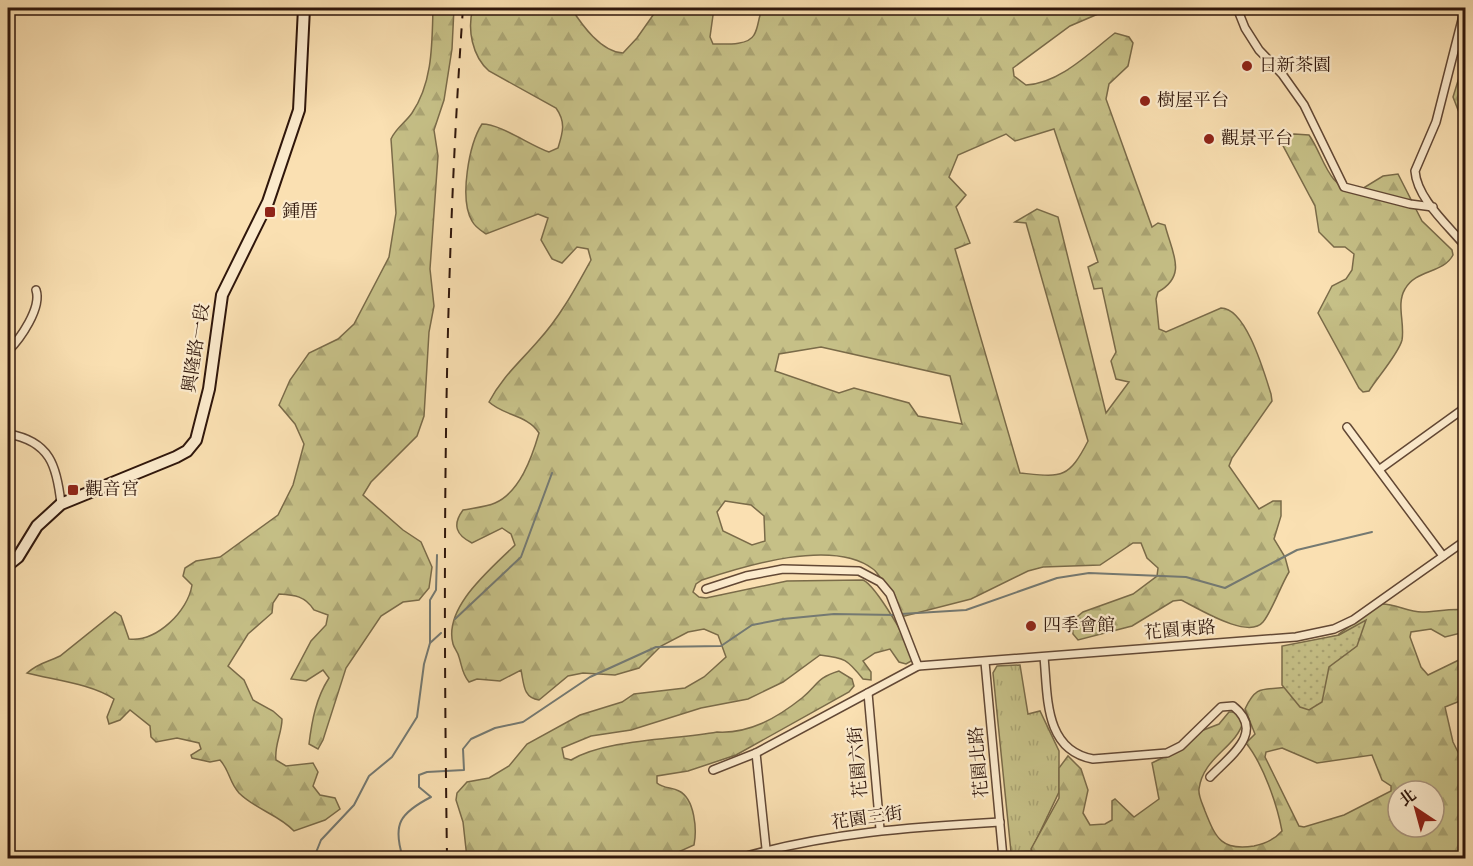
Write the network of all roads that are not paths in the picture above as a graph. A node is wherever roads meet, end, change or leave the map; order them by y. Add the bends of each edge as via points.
1 (304, 8) edge
2 (1237, 8) edge
3 (1465, 8) edge
4 (1433, 207) junction
5 (1466, 247) edge
6 (36, 290) dead end
7 (8, 351) edge
8 (1466, 407) edge
9 (1347, 427) dead end
10 (8, 434) edge
11 (1380, 469) junction
12 (61, 504) junction
13 (1466, 540) edge
14 (1443, 556) junction
15 (8, 565) edge
16 (706, 589) dead end
17 (1044, 657) junction
18 (985, 662) junction
19 (918, 666) junction
20 (868, 693) junction
21 (756, 753) junction
22 (713, 770) dead end
23 (1210, 777) dead end
24 (1000, 822) junction
25 (880, 829) junction
26 (766, 855) edge
27 (740, 858) edge
28 (989, 858) edge
29 (1003, 858) edge

1 - 12 street, 興隆路一段 via 299,110 268,202 222,295 209,388 196,440 176,457
2 - 4 street via 1259,50 1304,105 1344,187
3 - 4 street via 1436,122 1416,165 1416,179
4 - 5 street
6 - 7 street via 38,297 29,322
8 - 11 street
9 - 11 street
10 - 12 street via 32,441 55,466
11 - 14 street
12 - 15 street, 興隆路一段 via 37,526 18,557
13 - 14 street, 花園東路
14 - 17 street, 花園東路 via 1353,620 1315,635
16 - 19 street via 783,569 859,571 880,582 896,605
17 - 18 street, 花園東路
17 - 23 street via 1052,725 1064,745 1082,757 1167,753 1180,746 1221,707 1233,706 1246,717 1245,737
18 - 19 street, 花園東路
18 - 24 street, 花園北路
19 - 20 street, 花園東路
20 - 21 street, 花園東路
20 - 25 street, 花園六街
21 - 22 street, 花園東路
21 - 26 street
24 - 25 street, 花園三街
24 - 29 street, 花園北路
25 - 26 street, 花園三街
26 - 27 street, 花園三街
28 - 29 street

